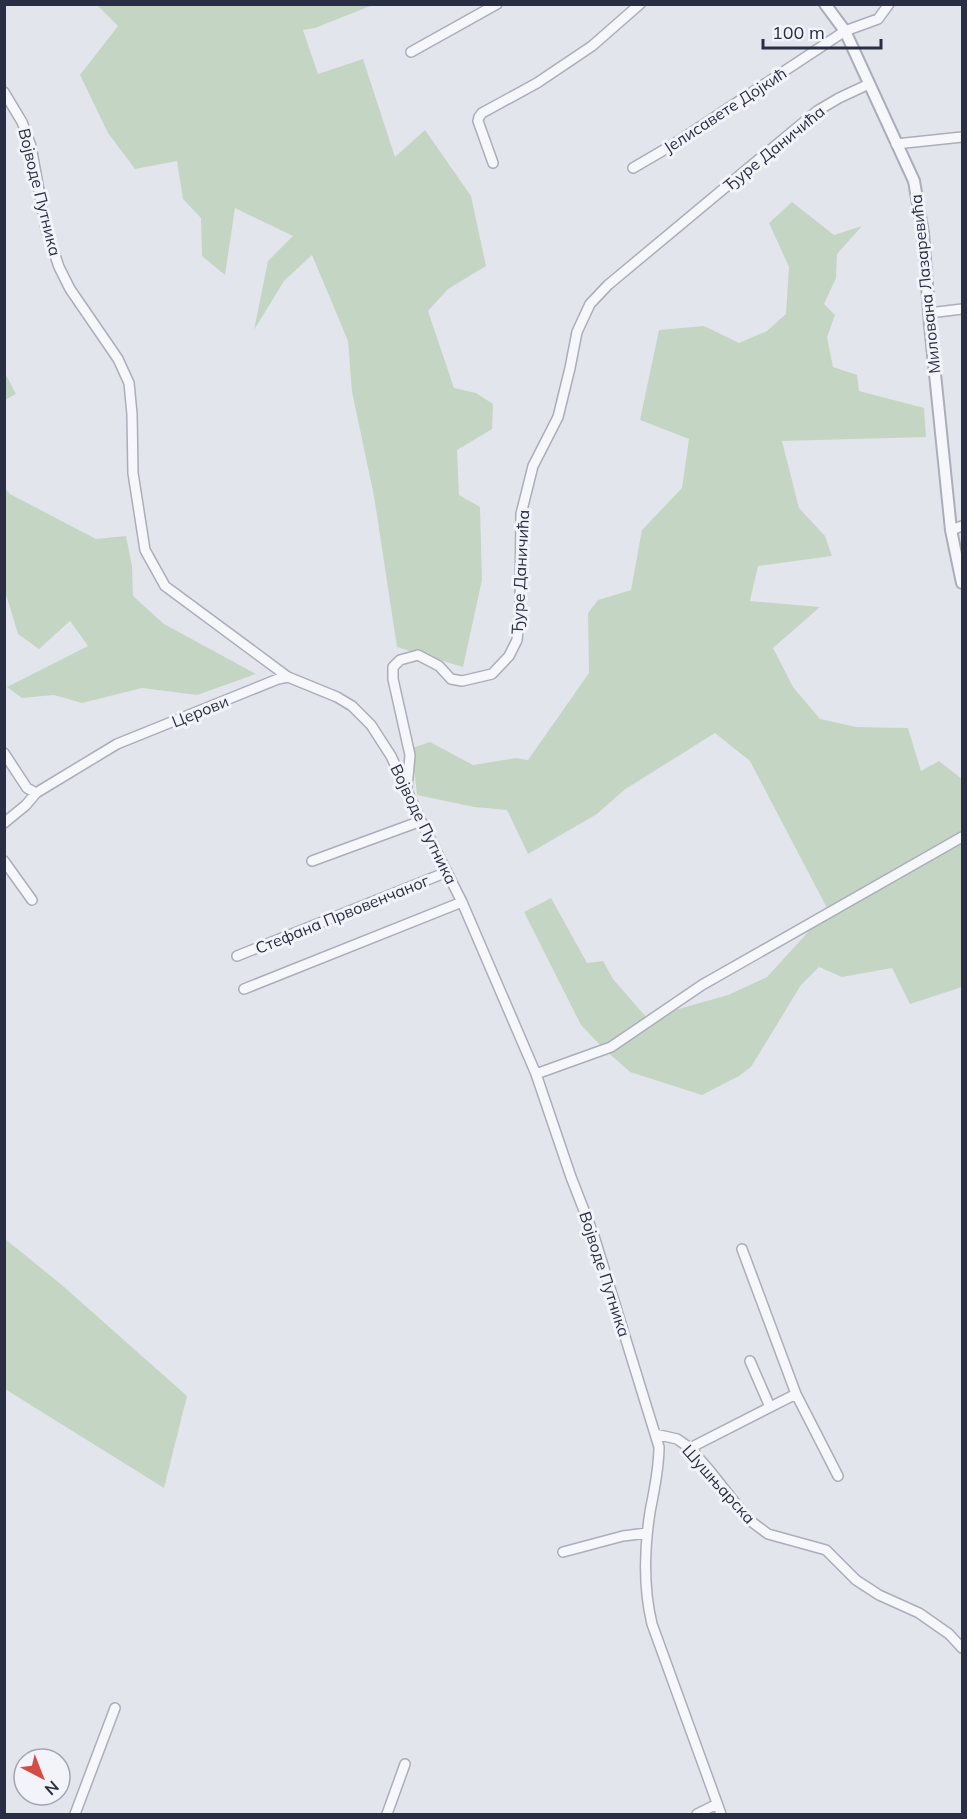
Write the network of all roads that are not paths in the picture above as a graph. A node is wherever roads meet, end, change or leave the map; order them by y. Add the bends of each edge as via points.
1 (497, 4) edge
2 (640, 4) edge
3 (825, 4) edge
4 (889, 4) edge
5 (845, 31) junction
6 (411, 52) dead end
7 (869, 84) junction
8 (4, 92) edge
9 (963, 137) edge
10 (896, 144) junction
11 (493, 163) dead end
12 (633, 168) dead end
13 (963, 309) edge
14 (929, 313) junction
15 (963, 526) edge
16 (951, 530) junction
17 (963, 583) edge
18 (288, 677) junction
19 (4, 753) edge
20 (407, 790) junction
21 (36, 793) junction
22 (421, 821) junction
23 (4, 823) edge
24 (963, 837) edge
25 (4, 861) edge
26 (312, 861) dead end
27 (447, 872) junction
28 (32, 900) dead end
29 (462, 902) junction
30 (237, 956) dead end
31 (244, 989) dead end
32 (536, 1074) junction
33 (742, 1249) dead end
34 (750, 1361) dead end
35 (796, 1394) junction
36 (770, 1407) junction
37 (655, 1434) junction
38 (690, 1448) junction
39 (838, 1476) dead end
40 (647, 1533) junction
41 (563, 1552) dead end
42 (963, 1648) edge
43 (115, 1708) dead end
44 (405, 1764) dead end
45 (717, 1804) junction
46 (75, 1815) edge
47 (387, 1815) edge
48 (698, 1815) edge
49 (720, 1815) edge

1 - 6 street
2 - 11 street via 592,46 482,113 478,122
3 - 5 street, Милована Лазаревића
4 - 5 street, Јелисавете Дојкић via 878,19
5 - 7 street, Милована Лазаревића
5 - 12 street, Јелисавете Дојкић
7 - 10 street, Милована Лазаревића
7 - 20 street, Ђуре Даничића via 817,111 590,304 577,332 558,417 533,466 521,514 520,609 517,640 509,656 492,674 462,681 451,679 440,666 418,655 400,660 393,667 410,755
8 - 18 street, Војводе Путника via 31,146 46,229 59,267 129,383 133,473 145,550 165,586 176,596
9 - 10 street
10 - 14 street, Милована Лазаревића via 914,181 923,233
13 - 14 street
14 - 16 street, Милована Лазаревића
15 - 16 street
16 - 17 street, Милована Лазаревића
18 - 20 street, Војводе Путника via 352,706 371,725
18 - 21 street, Церови via 117,744
19 - 21 street via 27,788
20 - 22 street, Војводе Путника
21 - 23 street, Церови
22 - 26 street
22 - 27 street, Војводе Путника
24 - 32 street via 702,985 612,1047
25 - 28 street
27 - 29 street, Војводе Путника
27 - 30 street, Стефана Првовенчаног
29 - 31 street
29 - 32 street, Војводе Путника
32 - 37 street, Војводе Путника via 594,1236
33 - 35 street
34 - 36 street
35 - 36 street
35 - 39 street
36 - 38 street
37 - 38 street, Шушњарска via 676,1438
37 - 40 street, Војводе Путника via 658,1475
38 - 42 street, Шушњарска via 748,1519 768,1534 826,1550 856,1580 919,1613
40 - 41 street
40 - 45 street, Војводе Путника via 646,1598 652,1624
43 - 46 street
44 - 47 street
45 - 48 street
45 - 49 street, Војводе Путника

